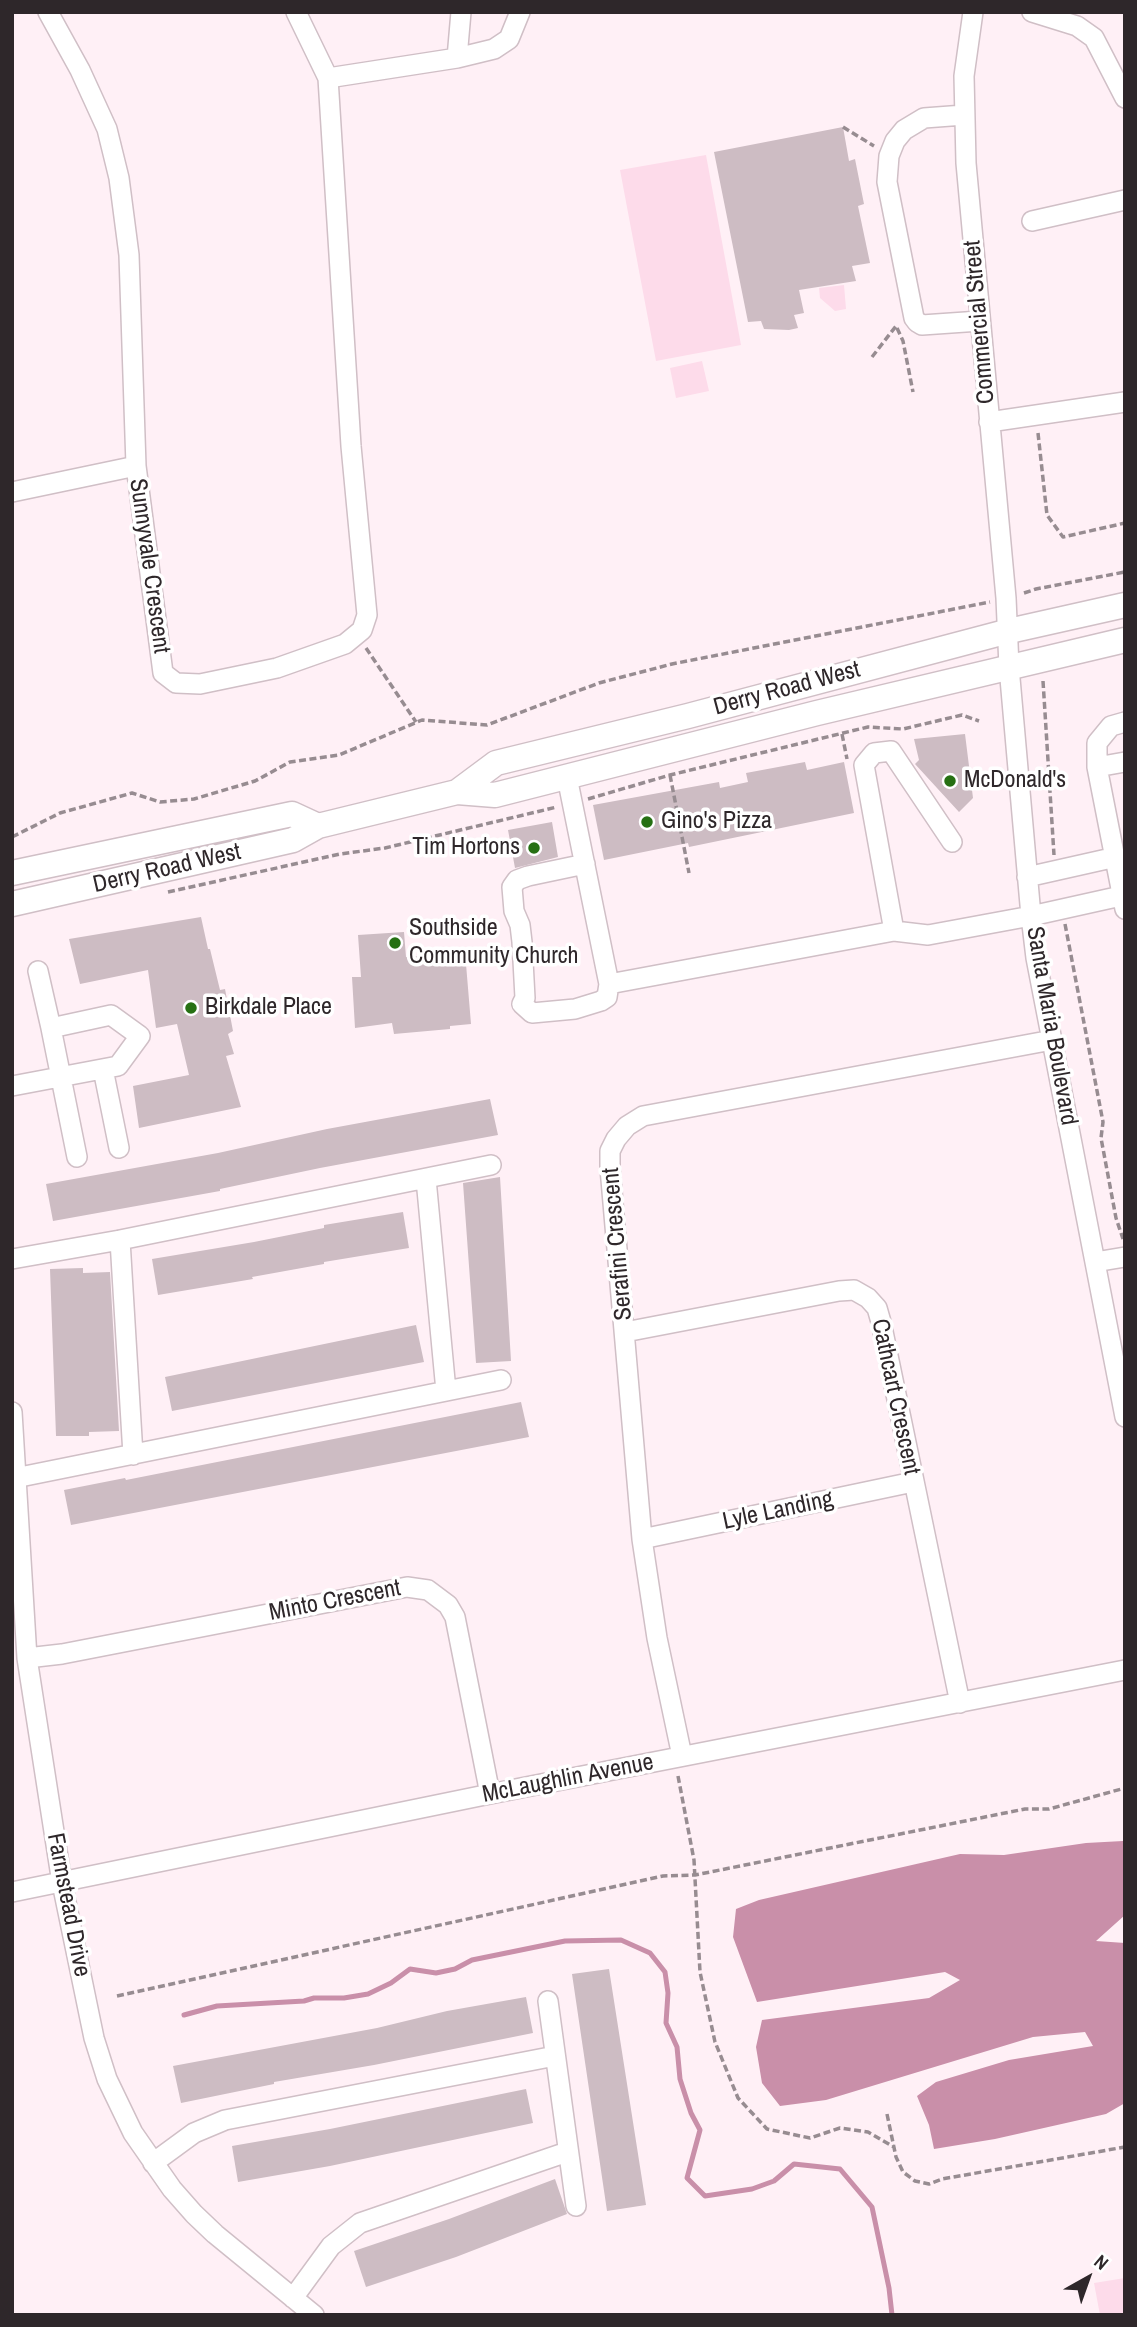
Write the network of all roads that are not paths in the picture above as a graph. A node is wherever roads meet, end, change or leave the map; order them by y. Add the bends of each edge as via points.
1 (48, 12) edge
2 (296, 12) edge
3 (461, 12) edge
4 (520, 12) edge
5 (973, 12) edge
6 (1032, 12) edge
7 (457, 58) junction
8 (328, 78) junction
9 (1125, 98) edge
10 (964, 115) junction
11 (1125, 201) edge
12 (1032, 221) dead end
13 (980, 321) junction
14 (1125, 402) edge
15 (989, 422) junction
16 (136, 466) junction
17 (12, 492) edge
18 (1125, 605) edge
19 (1009, 631) junction
20 (1125, 640) edge
21 (1009, 667) junction
22 (1125, 722) edge
23 (1125, 762) edge
24 (1097, 767) junction
25 (567, 777) junction
26 (457, 792) junction
27 (318, 825) junction
28 (952, 842) dead end
29 (1115, 857) junction
30 (585, 864) junction
31 (12, 873) edge
32 (1027, 877) junction
33 (1123, 902) edge
34 (12, 904) edge
35 (1031, 916) junction
36 (894, 931) junction
37 (38, 971) dead end
38 (608, 984) junction
39 (51, 1028) junction
40 (1052, 1040) junction
41 (103, 1069) junction
42 (60, 1077) junction
43 (12, 1086) edge
44 (119, 1148) dead end
45 (77, 1157) dead end
46 (491, 1165) dead end
47 (426, 1179) junction
48 (120, 1240) junction
49 (1125, 1256) edge
50 (12, 1259) edge
51 (1095, 1262) junction
52 (625, 1332) junction
53 (501, 1381) dead end
54 (446, 1391) junction
55 (12, 1412) edge
56 (1125, 1417) edge
57 (133, 1455) junction
58 (15, 1478) junction
59 (913, 1482) junction
60 (642, 1539) junction
61 (27, 1658) junction
62 (1125, 1670) edge
63 (960, 1703) junction
64 (678, 1757) junction
65 (490, 1794) junction
66 (62, 1883) junction
67 (12, 1892) edge
68 (548, 2001) dead end
69 (555, 2056) junction
70 (568, 2152) junction
71 (153, 2163) junction
72 (576, 2206) dead end
73 (293, 2298) junction
74 (314, 2315) edge

1 - 16 street, Sunnyvale Crescent via 107,129 119,178 128,255
2 - 8 street
3 - 7 street
4 - 7 street via 509,39 494,49
5 - 10 street, Commercial Street
6 - 9 street via 1077,26 1094,38
7 - 8 street
8 - 16 street, Sunnyvale Crescent via 350,432 367,615 362,630 345,644 277,668 200,684 176,683 163,673
10 - 13 street, Commercial Street
10 - 13 street via 912,123 895,141 887,182 914,318 922,325
11 - 12 street
13 - 15 street, Commercial Street
14 - 15 street
15 - 19 street, Commercial Street
16 - 17 street
18 - 19 main road, Derry Road West
19 - 21 street, Santa Maria Boulevard
19 - 26 main road, Derry Road West via 496,763
20 - 21 main road, Derry Road West
21 - 25 main road, Derry Road West
21 - 32 street, Santa Maria Boulevard
22 - 24 street via 1111,726 1097,743
23 - 24 street
24 - 29 street
25 - 26 main road, Derry Road West via 495,795
25 - 30 street
26 - 27 main road, Derry Road West
27 - 31 main road, Derry Road West via 292,814
27 - 34 main road, Derry Road West via 292,840
28 - 36 street via 891,751 874,753 864,765
29 - 32 street
29 - 33 street
30 - 38 street
30 - 38 street via 517,880 512,887 522,942 522,1004 532,1013 575,1009 607,997
32 - 35 street, Santa Maria Boulevard
33 - 35 street
35 - 36 street via 928,935
35 - 40 street, Santa Maria Boulevard
36 - 38 street
37 - 39 street
39 - 41 street via 111,1016 140,1036 118,1066
39 - 42 street
40 - 51 street, Santa Maria Boulevard
40 - 52 street, Serafini Crescent via 643,1116 627,1126 610,1151
41 - 42 street
41 - 44 street
42 - 43 street
42 - 45 street
46 - 47 street
47 - 48 street
47 - 54 street
48 - 50 street
48 - 57 street
49 - 51 street
51 - 56 street, Santa Maria Boulevard
52 - 59 street, Cathcart Crescent via 854,1290 877,1308
52 - 60 street, Serafini Crescent
53 - 54 street
54 - 57 street
55 - 58 street, Farmstead Drive
57 - 58 street
58 - 61 street, Farmstead Drive
59 - 60 street, Lyle Landing
59 - 63 street, Cathcart Crescent
60 - 64 street, Serafini Crescent
61 - 65 street, Minto Crescent via 407,1587 428,1590 448,1605 454,1617
61 - 66 street, Farmstead Drive
62 - 63 street, McLaughlin Avenue
63 - 64 street, McLaughlin Avenue
64 - 65 street, McLaughlin Avenue
65 - 66 street, McLaughlin Avenue
66 - 67 street, McLaughlin Avenue
66 - 71 street, Farmstead Drive via 107,2079
68 - 69 street
69 - 70 street
69 - 71 street via 225,2120 194,2133
70 - 72 street
70 - 73 street via 360,2223 331,2246
71 - 73 street, Farmstead Drive via 194,2214
73 - 74 street, Farmstead Drive

